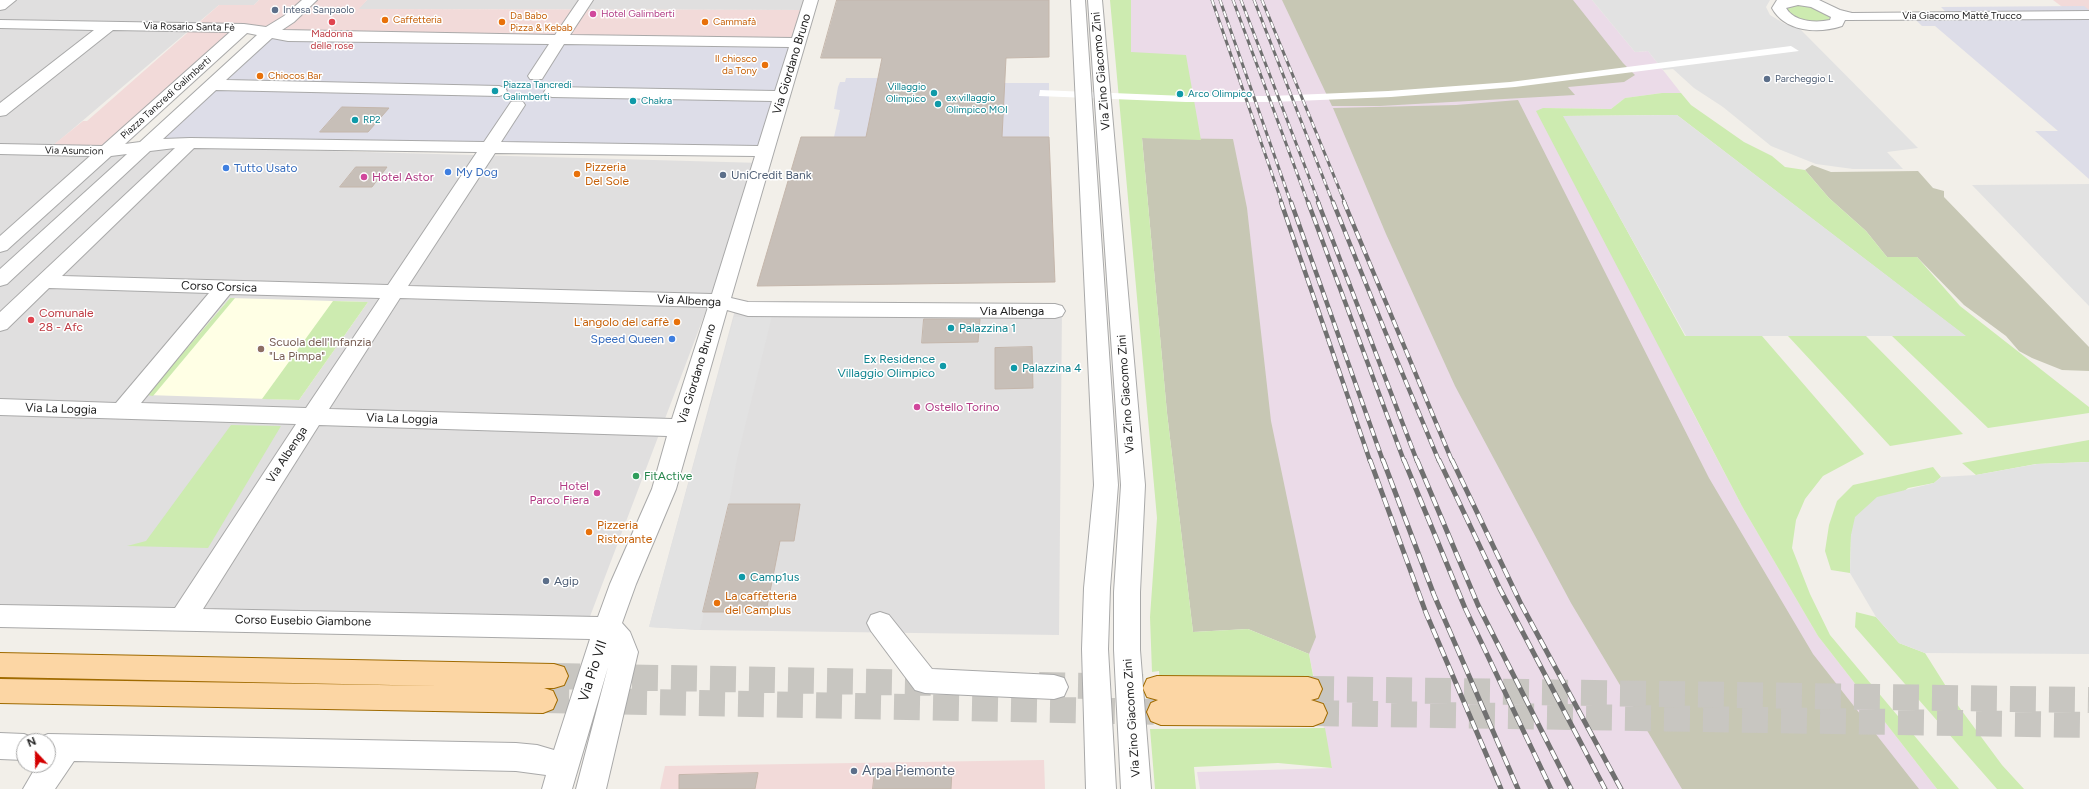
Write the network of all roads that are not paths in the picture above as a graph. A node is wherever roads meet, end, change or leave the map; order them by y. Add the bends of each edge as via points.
1 (9, 0) edge
2 (310, 0) edge
3 (586, 0) edge
4 (812, 0) edge
5 (1078, 0) edge
6 (1095, 0) edge
7 (1798, 0) edge
8 (0, 6) edge
9 (1830, 7) edge
10 (2089, 15) edge
11 (0, 24) edge
12 (109, 26) junction
13 (244, 28) junction
14 (269, 32) junction
15 (560, 40) junction
16 (798, 43) junction
17 (536, 76) dead end
18 (212, 85) junction
19 (498, 91) dead end
20 (552, 92) dead end
21 (782, 96) junction
22 (517, 105) dead end
23 (0, 111) edge
24 (185, 143) junction
25 (147, 146) junction
26 (489, 148) junction
27 (0, 149) edge
28 (106, 151) junction
29 (765, 151) junction
30 (0, 246) edge
31 (0, 280) edge
32 (44, 282) junction
33 (225, 287) junction
34 (394, 292) junction
35 (720, 301) junction
36 (1055, 311) dead end
37 (0, 324) edge
38 (0, 407) edge
39 (122, 411) junction
40 (312, 417) junction
41 (681, 428) junction
42 (0, 616) edge
43 (183, 618) junction
44 (880, 623) dead end
45 (607, 628) junction
46 (0, 665) edge
47 (1054, 687) tunnel mouth
48 (0, 691) edge
49 (1159, 700) tunnel mouth
50 (1310, 701) tunnel mouth
51 (0, 746) edge
52 (16, 747) edge
53 (57, 747) edge
54 (560, 778) edge
55 (38, 789) edge
56 (591, 789) edge
57 (1101, 789) edge
58 (1136, 789) edge

1 - 8 street
2 - 14 street, Piazza Tancredi Galimberti via 289,19
3 - 15 street
4 - 16 street, Via Giordano Bruno
5 - 57 street, Via Zino Giacomo Zini via 1106,485 1096,588 1095,649
6 - 58 street, Via Zino Giacomo Zini via 1133,485 1127,592 1127,650
7 - 9 street, Via Giacomo Mattè Trucco
7 - 9 street via 1782,3 1778,8 1794,21 1821,26 1837,23 1838,17
9 - 10 street, Via Giacomo Mattè Trucco via 1852,17
11 - 12 street, Via Rosario Santa Fè
12 - 13 street, Via Rosario Santa Fè
12 - 23 street
13 - 14 street, Via Rosario Santa Fè
13 - 28 street, Piazza Tancredi Galimberti
14 - 15 street via 288,36
14 - 18 street, Piazza Tancredi Galimberti
15 - 16 street
15 - 17 street
16 - 21 street, Via Giordano Bruno
18 - 19 street, Piazza Tancredi Galimberti
18 - 25 street, Piazza Tancredi Galimberti
20 - 21 street
21 - 29 street, Via Giordano Bruno
22 - 26 street
24 - 25 street, Via Asuncion
24 - 26 street
24 - 32 street
25 - 28 street, Via Asuncion
25 - 31 street
26 - 29 street
26 - 34 street, Via Albenga
27 - 28 street, Via Asuncion
28 - 30 street
29 - 35 street, Via Giordano Bruno
32 - 33 street, Corso Corsica
32 - 37 street
33 - 34 street, Corso Corsica
33 - 39 street
34 - 35 street, Via Albenga
34 - 40 street, Via Albenga
35 - 36 street, Via Albenga via 748,310
35 - 41 street, Via Giordano Bruno
38 - 39 street, Via La Loggia
39 - 40 street, Via La Loggia
40 - 41 street, Via La Loggia
40 - 43 street, Via Albenga
41 - 45 street, Via Giordano Bruno via 664,489
42 - 43 street, Corso Eusebio Giambone
43 - 45 street, Corso Eusebio Giambone
44 - 47 street via 925,681
45 - 54 street, Via Pio VII
45 - 56 street, Via Pio VII via 620,637 625,652
46 - 48 main road via 549,688
49 - 50 main road
51 - 52 street
53 - 54 street via 516,757 537,760
53 - 55 street

